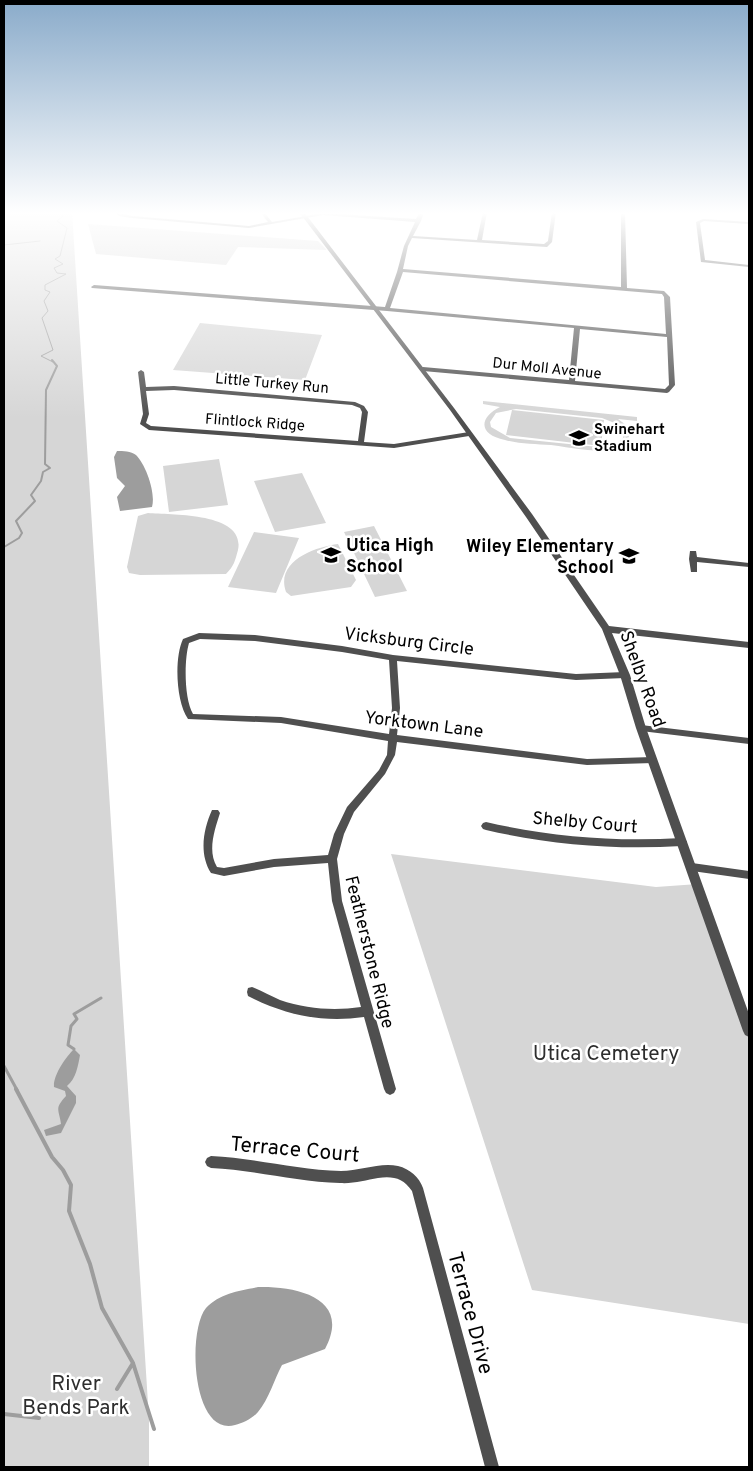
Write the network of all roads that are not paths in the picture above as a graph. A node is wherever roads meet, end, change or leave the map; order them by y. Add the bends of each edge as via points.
1 (355, 281) edge
2 (397, 281) edge
3 (526, 281) edge
4 (624, 281) edge
5 (94, 287) dead end
6 (624, 289) junction
7 (387, 309) junction
8 (378, 310) junction
9 (577, 328) junction
10 (670, 336) junction
11 (423, 369) junction
12 (140, 372) dead end
13 (572, 383) junction
14 (143, 389) junction
15 (467, 431) junction
16 (361, 442) junction
17 (749, 565) edge
18 (694, 570) dead end
19 (606, 629) junction
20 (749, 645) edge
21 (393, 658) junction
22 (625, 675) junction
23 (191, 717) joint
24 (641, 728) junction
25 (394, 738) junction
26 (749, 741) edge
27 (653, 760) junction
28 (215, 813) dead end
29 (486, 826) dead end
30 (682, 842) junction
31 (332, 859) junction
32 (692, 867) junction
33 (749, 875) edge
34 (252, 992) dead end
35 (367, 1011) junction
36 (749, 1031) edge
37 (390, 1089) dead end
38 (211, 1162) dead end
39 (404, 1173) joint
40 (492, 1467) edge

1 - 8 street, Shelby Road
2 - 7 street
3 - 6 street
4 - 6 street
5 - 8 street
6 - 10 street via 667,297
7 - 8 street
7 - 9 street
8 - 11 street, Shelby Road
9 - 10 street
9 - 13 street
10 - 13 street, Dur Moll Avenue via 672,385 669,391
11 - 13 street, Dur Moll Avenue
11 - 15 street, Shelby Road
12 - 14 street
14 - 16 street, Flintlock Ridge via 146,414 143,424 146,428
14 - 16 street, Little Turkey Run via 174,388 353,403 366,412
15 - 16 street, Flintlock Ridge via 394,446
15 - 19 street, Shelby Road
17 - 18 street via 693,556
19 - 20 street
19 - 22 street, Shelby Road
21 - 22 street, Vicksburg Circle via 576,677
21 - 23 street, Vicksburg Circle via 269,640 207,636 188,639 182,659 186,709
21 - 25 street, Featherstone Ridge
22 - 24 street, Shelby Road
23 - 25 street, Yorktown Lane via 281,720
24 - 26 street
24 - 27 street, Shelby Road
25 - 27 street, Yorktown Lane via 587,762
25 - 31 street, Featherstone Ridge via 386,766 350,810
27 - 30 street, Shelby Road
28 - 31 street via 209,840 210,863 214,870 224,872 274,863
29 - 30 street, Shelby Court via 508,832 601,843
30 - 32 street, Shelby Road
31 - 35 street, Featherstone Ridge via 337,901
32 - 33 street
32 - 36 street, Shelby Road
34 - 35 street via 273,1004 302,1012 340,1014
35 - 37 street, Featherstone Ridge
38 - 39 street, Terrace Court via 244,1163 340,1177 394,1171
39 - 40 street, Terrace Drive via 417,1188

